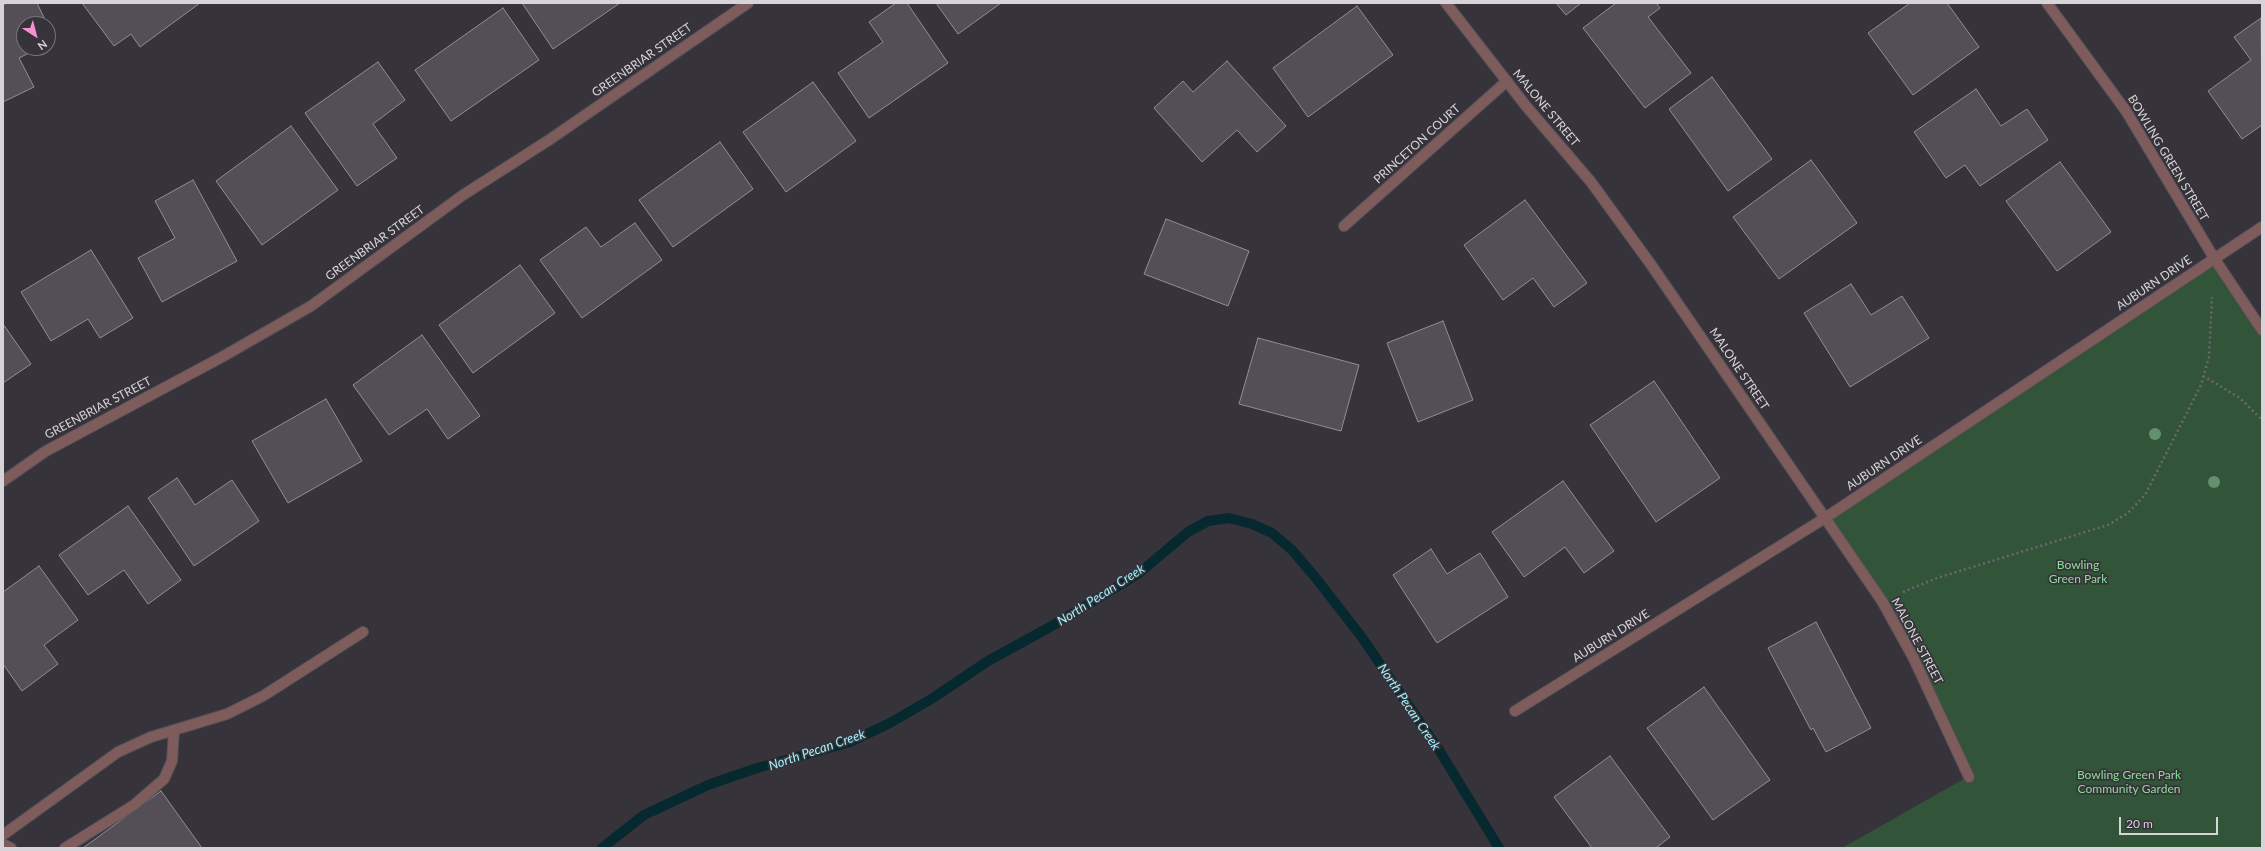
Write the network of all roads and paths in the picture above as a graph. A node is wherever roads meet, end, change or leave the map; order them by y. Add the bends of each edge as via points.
1 (748, 3) edge
2 (1446, 3) edge
3 (2047, 3) edge
4 (1507, 81) junction
5 (1344, 226) dead end
6 (2262, 226) edge
7 (2214, 258) junction
8 (2262, 330) edge
9 (2203, 376) junction
10 (2262, 420) edge
11 (3, 481) edge
12 (1825, 518) junction
13 (1882, 601) junction
14 (363, 632) dead end
15 (1515, 711) dead end
16 (174, 731) junction
17 (1969, 777) dead end
18 (3, 835) edge
19 (3, 844) edge
20 (11, 848) edge
21 (65, 848) edge

1 - 11 street, GREENBRIAR STREET via 549,140 463,195 311,306 222,357 46,451
2 - 4 street, MALONE STREET
3 - 7 street, BOWLING GREEN STREET via 2126,111
4 - 5 street, PRINCETON COURT
4 - 12 street, MALONE STREET via 1596,188
6 - 7 street, AUBURN DRIVE
7 - 8 street, BOWLING GREEN STREET
7 - 9 path via 2209,357
7 - 12 street, AUBURN DRIVE
9 - 10 path via 2240,398
9 - 13 path via 2145,496 2128,513 2108,525 1937,578
12 - 13 street, MALONE STREET
12 - 15 street, AUBURN DRIVE
13 - 17 street, MALONE STREET via 1913,657
14 - 16 street via 263,696 227,714
16 - 18 street via 151,737 118,752
16 - 21 street via 172,761 164,779 134,804
19 - 20 street

